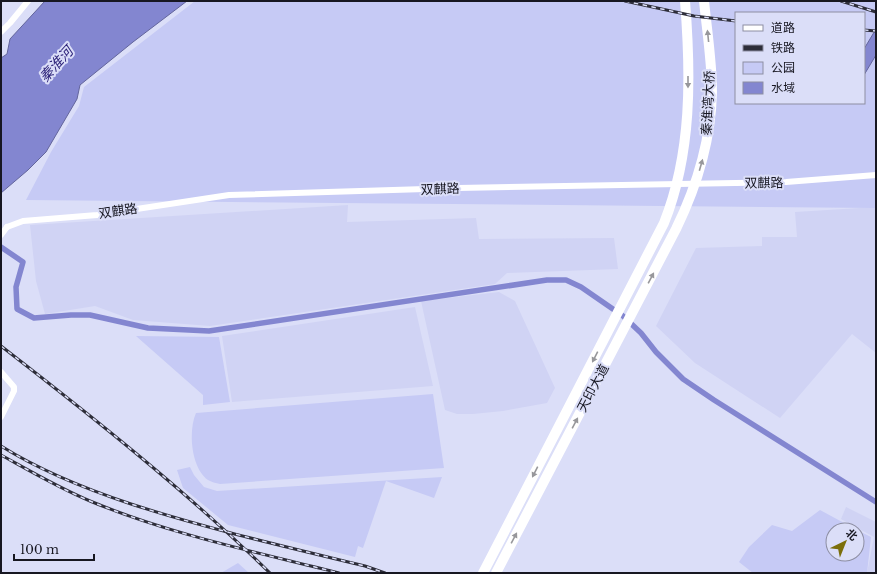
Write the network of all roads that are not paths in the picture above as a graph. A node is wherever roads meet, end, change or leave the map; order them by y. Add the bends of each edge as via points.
1 (28, 1) edge
2 (685, 1) edge
3 (704, 1) edge
4 (1, 32) edge
5 (876, 175) edge
6 (689, 202) joint
7 (672, 203) joint
8 (1, 223) edge
9 (7, 227) junction
10 (1, 235) edge
11 (1, 372) edge
12 (1, 417) edge
13 (483, 573) edge
14 (496, 573) edge

1 - 4 street
2 -> 7 main road, 秦淮湾大桥 via 687,123 682,162
6 -> 3 main road, 秦淮湾大桥 via 705,149 711,111 711,78
5 - 9 street, 双麒路 via 786,182 229,195 97,215 23,221
14 -> 6 main road, 天印大道
7 -> 13 main road, 天印大道
8 - 9 street
9 - 10 street
11 - 12 street via 14,387

